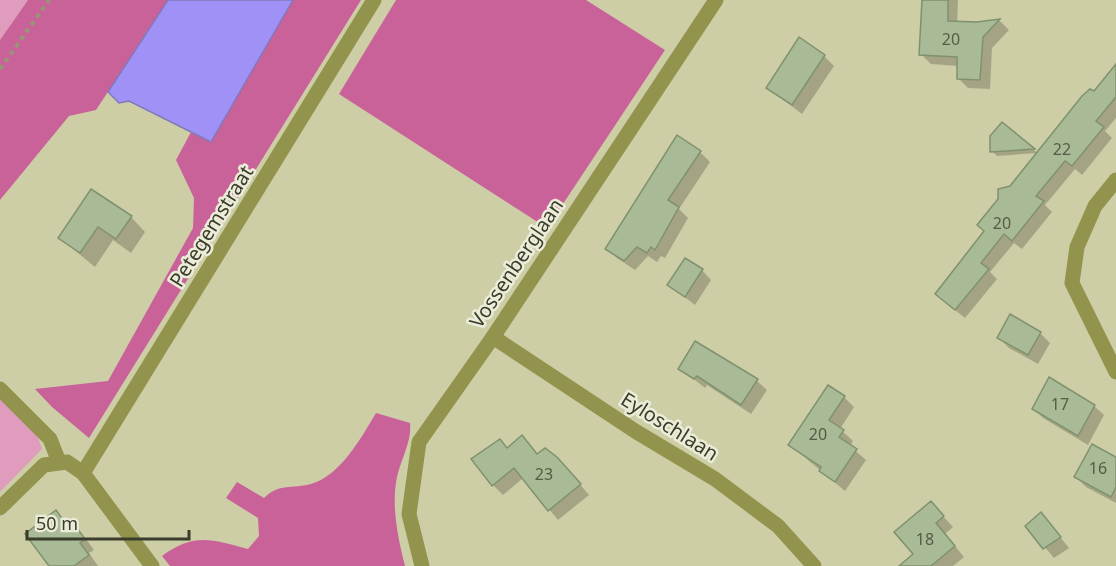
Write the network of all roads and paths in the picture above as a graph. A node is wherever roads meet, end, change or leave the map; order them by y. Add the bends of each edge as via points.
1 (49, 0) edge
2 (374, 0) edge
3 (716, 0) edge
4 (0, 69) edge
5 (1116, 180) edge
6 (493, 337) junction
7 (1116, 372) edge
8 (0, 389) edge
9 (59, 462) junction
10 (82, 473) junction
11 (0, 508) edge
12 (152, 566) edge
13 (422, 566) edge
14 (814, 566) edge

1 - 4 path
2 - 10 street, Petegemstraat
3 - 6 street, Vossenberglaan
5 - 7 street via 1095,206 1077,247 1072,283
6 - 13 street, Vossenberglaan via 419,442 409,514
6 - 14 street, Eyloschlaan via 715,479 778,526
8 - 9 street via 50,439
9 - 10 street via 76,466
9 - 11 street via 44,465
10 - 12 street

